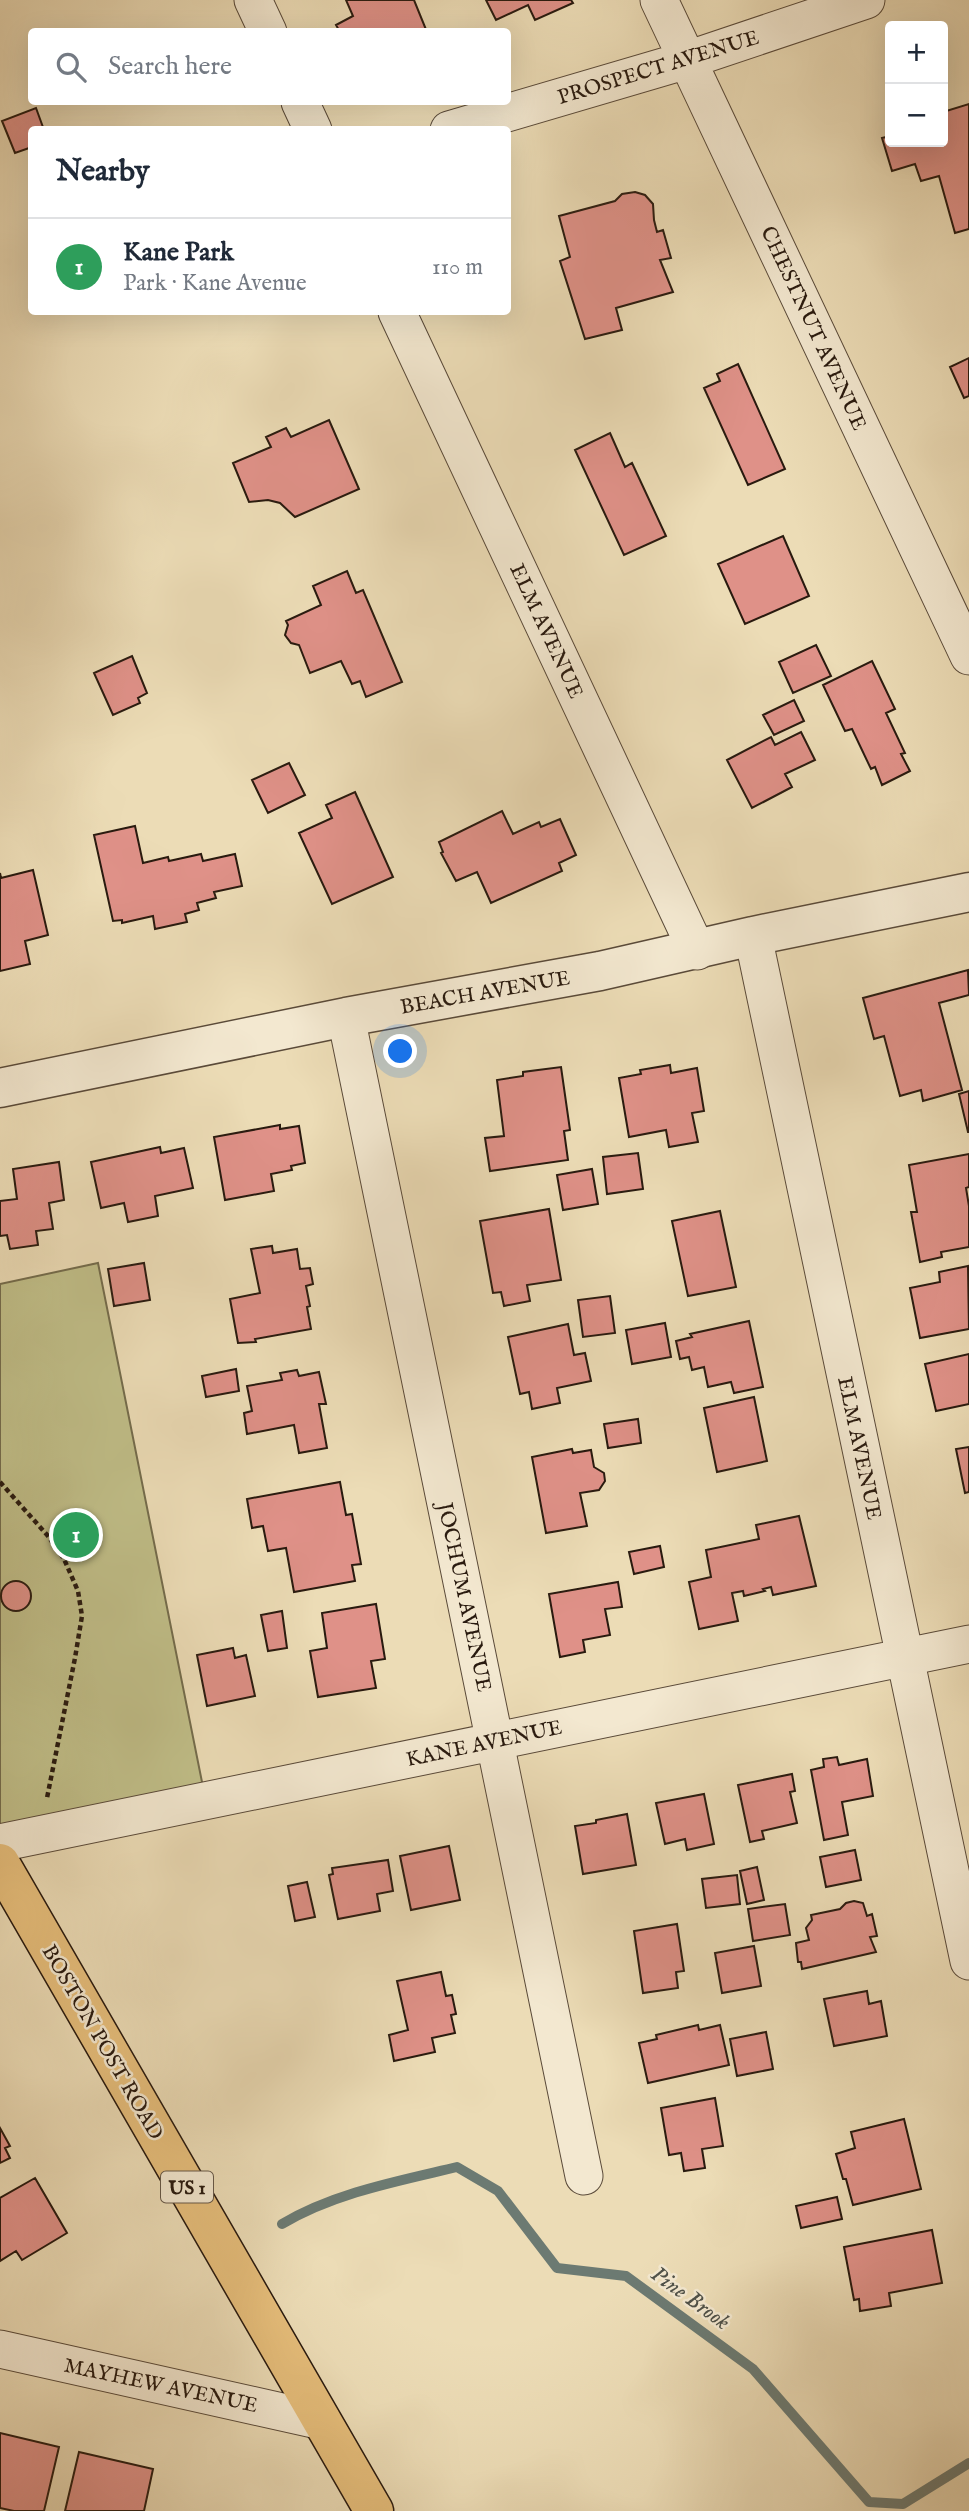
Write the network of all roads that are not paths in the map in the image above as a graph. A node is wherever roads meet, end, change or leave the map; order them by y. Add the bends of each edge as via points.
1 (253, 0) edge
2 (659, 0) edge
3 (866, 0) edge
4 (266, 28) edge
5 (687, 60) junction
6 (301, 105) edge
7 (311, 126) edge
8 (463, 126) edge
9 (398, 315) edge
10 (969, 656) edge
11 (969, 892) edge
12 (752, 936) junction
13 (697, 951) junction
14 (346, 1017) junction
15 (0, 1088) edge
16 (969, 1644) edge
17 (904, 1658) junction
18 (495, 1740) junction
19 (0, 1843) edge
20 (0, 1863) edge
21 (969, 1961) edge
22 (584, 2176) dead end
23 (0, 2349) edge
24 (322, 2420) junction
25 (374, 2511) edge

1 - 4 street
2 - 5 street, CHESTNUT AVENUE
3 - 5 street, PROSPECT AVENUE
5 - 8 street, PROSPECT AVENUE
5 - 10 street, CHESTNUT AVENUE
6 - 7 street
9 - 13 street, ELM AVENUE
11 - 12 street, BEACH AVENUE
12 - 13 street, BEACH AVENUE
12 - 17 street, ELM AVENUE
13 - 14 street, BEACH AVENUE
14 - 15 street, BEACH AVENUE
14 - 18 street, JOCHUM AVENUE
16 - 17 street, KANE AVENUE
17 - 18 street, KANE AVENUE
17 - 21 street, ELM AVENUE
18 - 19 street, KANE AVENUE
18 - 22 street, JOCHUM AVENUE
20 - 24 main road, BOSTON POST ROAD / US 1
23 - 24 street, MAYHEW AVENUE
24 - 25 main road, BOSTON POST ROAD / US 1

